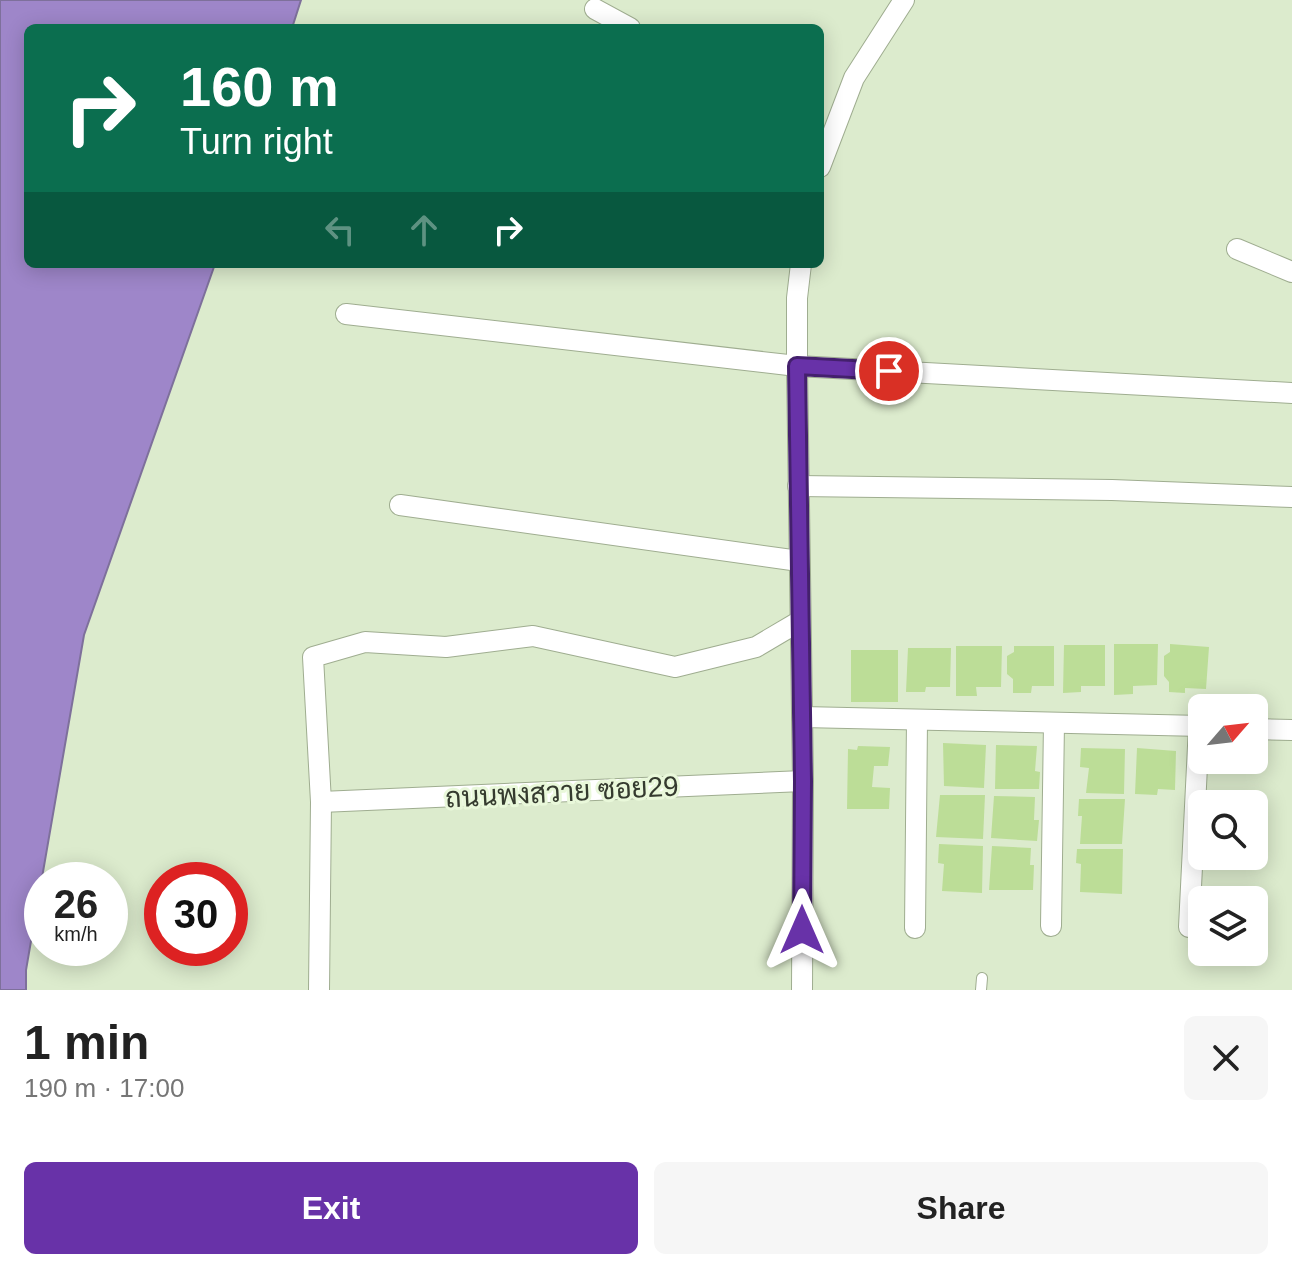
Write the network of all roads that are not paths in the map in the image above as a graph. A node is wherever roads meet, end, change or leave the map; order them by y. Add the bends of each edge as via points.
1 (904, 0) edge
2 (595, 9) dead end
3 (623, 24) edge
4 (825, 137) edge
5 (1237, 249) dead end
6 (801, 268) edge
7 (1292, 272) edge
8 (346, 314) dead end
9 (797, 366) junction
10 (1292, 393) edge
11 (798, 486) junction
12 (1292, 497) edge
13 (400, 505) dead end
14 (799, 561) junction
15 (800, 621) junction
16 (802, 717) junction
17 (917, 720) junction
18 (1054, 723) junction
19 (1188, 726) edge
20 (1268, 729) edge
21 (1292, 730) edge
22 (1197, 774) edge
23 (803, 781) junction
24 (321, 802) junction
25 (1191, 886) edge
26 (1051, 926) dead end
27 (915, 928) dead end
28 (982, 978) dead end
29 (319, 990) edge
30 (802, 990) edge
31 (981, 990) edge

1 - 4 street via 854,78
2 - 3 street
5 - 7 street
6 - 9 street
8 - 9 street
9 - 10 street
9 - 11 street
11 - 12 street
11 - 14 street
13 - 14 street
14 - 15 street
15 - 16 street
15 - 24 street via 756,647 675,667 533,636 446,647 365,642 313,657
16 - 17 street
16 - 23 street
17 - 18 street
17 - 27 street
18 - 19 street
18 - 26 street
20 - 21 street
22 - 25 street
23 - 24 street, ถนนพงสวาย ซอย29
23 - 30 street
24 - 29 street
28 - 31 lane

